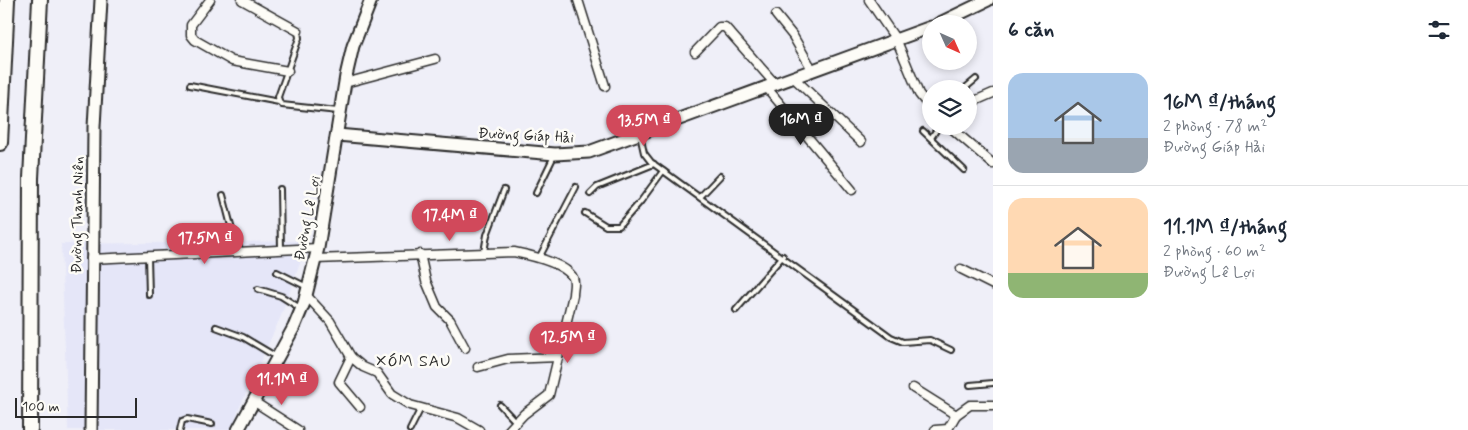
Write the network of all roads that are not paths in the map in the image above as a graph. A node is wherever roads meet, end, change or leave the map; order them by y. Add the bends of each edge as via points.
1 (7, 0) edge
2 (40, 0) edge
3 (101, 0) edge
4 (210, 0) edge
5 (242, 0) edge
6 (371, 0) edge
7 (578, 0) edge
8 (869, 0) edge
9 (988, 0) edge
10 (776, 15) dead end
11 (957, 15) edge
12 (922, 30) edge
13 (298, 32) joint
14 (897, 41) junction
15 (695, 52) dead end
16 (435, 59) dead end
17 (288, 71) junction
18 (813, 71) junction
19 (794, 78) junction
20 (345, 83) junction
21 (190, 85) dead end
22 (604, 86) dead end
23 (772, 86) junction
24 (993, 93) edge
25 (922, 97) edge
26 (977, 100) edge
27 (279, 102) junction
28 (340, 112) junction
29 (640, 134) junction
30 (928, 135) edge
31 (933, 135) edge
32 (959, 135) edge
33 (337, 136) junction
34 (931, 138) junction
35 (860, 142) dead end
36 (0, 143) edge
37 (555, 154) junction
38 (654, 164) junction
39 (993, 164) edge
40 (964, 170) dead end
41 (663, 171) junction
42 (720, 176) dead end
43 (576, 187) dead end
44 (280, 189) dead end
45 (504, 190) dead end
46 (852, 190) dead end
47 (536, 193) dead end
48 (590, 194) dead end
49 (223, 195) dead end
50 (700, 197) junction
51 (585, 213) dead end
52 (281, 250) junction
53 (241, 252) junction
54 (484, 252) junction
55 (317, 253) junction
56 (420, 254) junction
57 (148, 256) junction
58 (782, 256) junction
59 (539, 258) junction
60 (91, 259) junction
61 (961, 269) dead end
62 (277, 272) dead end
63 (993, 285) edge
64 (258, 289) dead end
65 (307, 292) junction
66 (149, 295) dead end
67 (302, 310) junction
68 (736, 310) dead end
69 (216, 327) dead end
70 (465, 348) dead end
71 (950, 350) dead end
72 (277, 357) junction
73 (558, 357) junction
74 (351, 358) junction
75 (478, 367) dead end
76 (993, 383) edge
77 (970, 385) dead end
78 (913, 388) dead end
79 (253, 400) junction
80 (500, 405) dead end
81 (993, 405) edge
82 (360, 406) dead end
83 (421, 408) junction
84 (956, 415) junction
85 (516, 422) junction
86 (212, 424) dead end
87 (30, 430) edge
88 (91, 430) edge
89 (180, 430) edge
90 (238, 430) edge
91 (298, 430) edge
92 (410, 430) edge
93 (479, 430) edge
94 (509, 430) edge
95 (935, 430) edge

1 - 36 highway
2 - 87 highway via 31,178
3 - 60 street, Đường Thanh Niên
4 - 17 street via 191,25 191,35 195,40 232,60
5 - 13 street
6 - 20 street, Đường Lê Lợi via 353,46
7 - 22 street
8 - 14 street
9 - 11 street
10 - 18 street via 794,36
12 - 14 street, Đường Giáp Hải
13 - 17 lane
14 - 18 street, Đường Giáp Hải
14 - 25 street
15 - 23 street via 720,27 726,27
16 - 20 street
17 - 27 lane
18 - 19 street, Đường Giáp Hải
19 - 23 street, Đường Giáp Hải
19 - 35 street
20 - 28 street, Đường Lê Lợi
21 - 27 lane
23 - 29 street, Đường Giáp Hải
23 - 46 street
24 - 26 street
27 - 28 lane
28 - 33 street, Đường Lê Lợi
29 - 37 street, Đường Giáp Hải via 589,152
29 - 38 lane via 644,154
30 - 34 lane
31 - 34 lane
32 - 39 street
33 - 37 street, Đường Giáp Hải
33 - 55 street, Đường Lê Lợi
34 - 40 lane
37 - 47 lane
38 - 41 lane
38 - 48 lane via 597,186
41 - 50 lane
41 - 51 lane via 619,226 606,226
42 - 50 lane
43 - 59 lane
44 - 52 lane
45 - 54 lane
49 - 53 lane
50 - 58 lane
52 - 53 street
52 - 55 street
53 - 57 street
54 - 56 street
54 - 59 street via 514,252
55 - 56 street
55 - 65 street, Đường Lê Lợi
56 - 70 street via 426,281 437,307 450,320
57 - 60 street
57 - 66 lane
58 - 68 lane
58 - 71 lane via 891,337 903,342 930,340
59 - 73 street via 567,271 574,282
60 - 88 street, Đường Thanh Niên
61 - 63 street
62 - 65 lane
64 - 67 lane via 281,296
65 - 67 street, Đường Lê Lợi
65 - 74 street
67 - 72 street, Đường Lê Lợi
69 - 72 lane via 243,337
72 - 79 street, Đường Lê Lợi
73 - 75 street via 508,359
73 - 85 street via 548,397
74 - 82 street via 339,382
74 - 83 street via 358,365 377,373 401,401
76 - 77 lane
78 - 84 street
79 - 90 street, Đường Lê Lợi
79 - 91 street
80 - 85 lane
81 - 84 street via 970,404
83 - 92 lane
83 - 93 street via 458,418
84 - 95 street via 948,429
85 - 94 street
86 - 89 lane via 186,419 182,421

